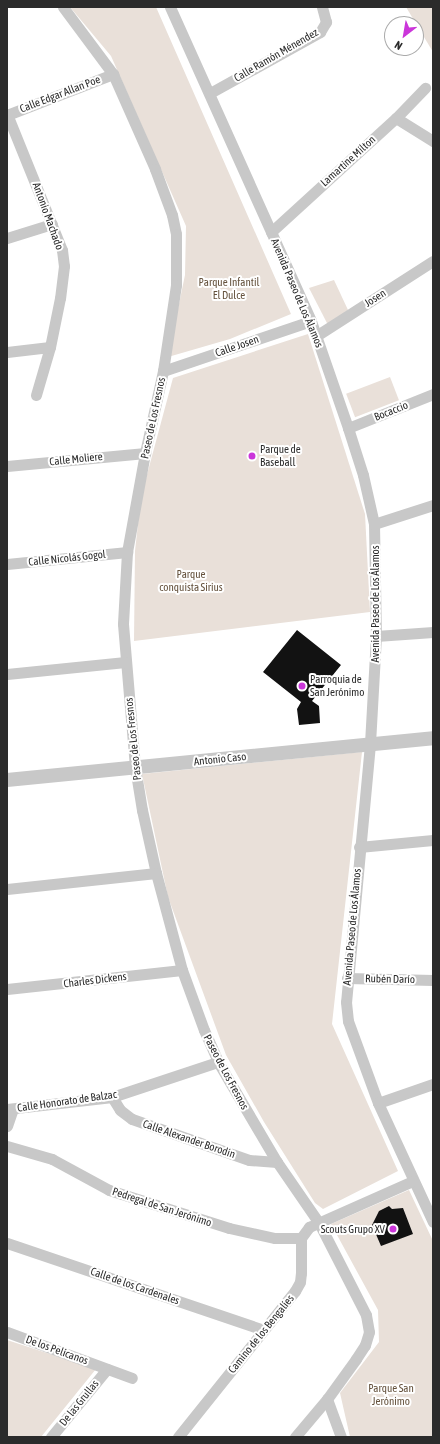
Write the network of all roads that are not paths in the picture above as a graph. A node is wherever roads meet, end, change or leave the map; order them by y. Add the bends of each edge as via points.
1 (63, 7) edge
2 (170, 7) edge
3 (322, 7) edge
4 (113, 74) junction
5 (425, 88) dead end
6 (210, 93) junction
7 (7, 114) edge
8 (396, 118) junction
9 (433, 141) edge
10 (52, 224) junction
11 (270, 232) junction
12 (7, 238) edge
13 (433, 261) edge
14 (311, 321) junction
15 (316, 336) junction
16 (50, 347) junction
17 (7, 352) edge
18 (163, 371) junction
19 (433, 394) edge
20 (36, 395) dead end
21 (348, 428) junction
22 (145, 452) junction
23 (7, 466) edge
24 (433, 505) edge
25 (374, 524) junction
26 (127, 552) junction
27 (7, 564) edge
28 (433, 632) edge
29 (376, 636) junction
30 (125, 662) junction
31 (7, 674) edge
32 (433, 738) edge
33 (370, 744) junction
34 (135, 767) junction
35 (7, 780) edge
36 (433, 840) edge
37 (359, 848) junction
38 (156, 873) junction
39 (7, 889) edge
40 (182, 970) junction
41 (348, 978) junction
42 (433, 980) edge
43 (7, 989) edge
44 (218, 1062) junction
45 (433, 1084) edge
46 (112, 1098) junction
47 (378, 1103) junction
48 (10, 1109) edge
49 (7, 1126) edge
50 (7, 1146) edge
51 (276, 1162) junction
52 (413, 1181) junction
53 (433, 1222) edge
54 (319, 1223) junction
55 (301, 1238) junction
56 (7, 1243) edge
57 (264, 1330) junction
58 (7, 1332) edge
59 (107, 1368) junction
60 (132, 1378) dead end
61 (327, 1399) junction
62 (51, 1437) edge
63 (178, 1437) edge
64 (295, 1437) edge
65 (341, 1437) edge

1 - 4 street, Paseo de Los Fresnos
2 - 6 street, Avenida Paseo de Los Álamos
3 - 6 street, Calle Ramón Ménendez via 326,22 320,32
4 - 7 street, Calle Edgar Allan Poe
4 - 18 street, Paseo de Los Fresnos via 155,169 172,215 176,234 176,285
5 - 8 street, Lamartine Milton
6 - 11 street, Avenida Paseo de Los Álamos
7 - 10 street, Antonio Machado
8 - 9 street
8 - 11 street, Lamartine Milton
10 - 12 street
10 - 16 street, Antonio Machado via 62,250 64,266
11 - 14 street, Avenida Paseo de Los Álamos
13 - 15 street, Josen
14 - 15 street, Avenida Paseo de Los Álamos
14 - 18 street, Calle Josen
15 - 21 street, Avenida Paseo de Los Álamos
16 - 17 street
16 - 20 street, Antonio Machado
18 - 22 street, Paseo de Los Fresnos
19 - 21 street, Bocaccio
21 - 25 street, Avenida Paseo de Los Álamos
22 - 23 street, Calle Moliere
22 - 26 street, Paseo de Los Fresnos
24 - 25 street
25 - 29 street, Avenida Paseo de Los Álamos
26 - 27 street, Calle Nicolás Gogol
26 - 30 street, Paseo de Los Fresnos via 123,624
28 - 29 street
29 - 33 street, Avenida Paseo de Los Álamos
30 - 31 street
30 - 34 street, Paseo de Los Fresnos
32 - 33 street, Antonio Caso
33 - 34 street, Antonio Caso
33 - 37 street, Avenida Paseo de Los Álamos
34 - 35 street, Antonio Caso
34 - 38 street, Paseo de Los Fresnos
36 - 37 street
37 - 41 street, Avenida Paseo de Los Álamos
38 - 39 street
38 - 40 street, Paseo de Los Fresnos
40 - 43 street, Charles Dickens
40 - 44 street, Paseo de Los Fresnos
41 - 42 street, Rubén Darío
41 - 47 street, Avenida Paseo de Los Álamos via 348,1020
44 - 46 street, Calle Honorato de Balzac
44 - 51 street, Paseo de Los Fresnos
45 - 47 street
46 - 48 street, Calle Honorato de Balzac
46 - 51 street, Calle Alexander Borodin via 120,1110 132,1119 249,1160
47 - 52 street, Avenida Paseo de Los Álamos
48 - 49 street
50 - 55 street, Pedregal de San Jerónimo via 52,1159 109,1190 229,1228 275,1238
51 - 54 street, Paseo de Los Fresnos
52 - 53 street, Avenida Paseo de Los Álamos
52 - 54 street
54 - 55 street via 310,1227
54 - 61 street, Paseo de Los Fresnos via 366,1315 369,1332 356,1360
55 - 57 street, Camino de los Bengalíes via 300,1282
56 - 57 street, Calle de los Cardenales
57 - 63 street, Camino de los Bengalíes
58 - 59 street, De los Pelícanos
59 - 60 street, De los Pelícanos
59 - 62 street, De las Grullas
61 - 64 street, Paseo de Los Fresnos
61 - 65 street

